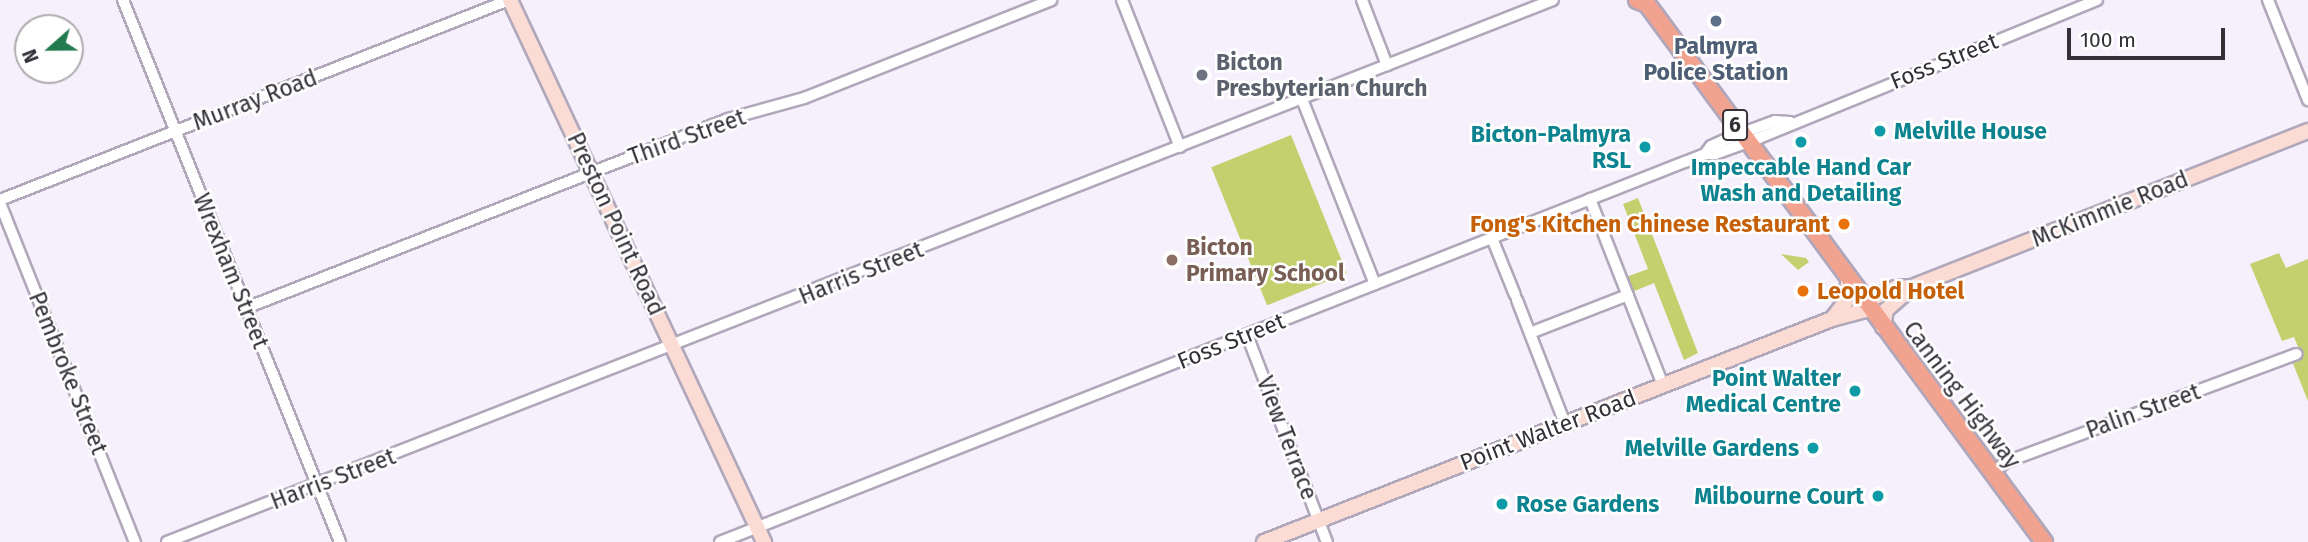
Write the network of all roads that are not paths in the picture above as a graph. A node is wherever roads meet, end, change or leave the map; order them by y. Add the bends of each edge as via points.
1 (123, 0) edge
2 (509, 0) edge
3 (1051, 0) edge
4 (1122, 0) edge
5 (1362, 0) edge
6 (1553, 0) edge
7 (2097, 0) edge
8 (2268, 0) edge
9 (1643, 1) edge
10 (1387, 65) junction
11 (1302, 99) junction
12 (2308, 100) edge
13 (176, 131) junction
14 (2308, 131) edge
15 (1744, 138) junction
16 (1180, 147) junction
17 (592, 173) junction
18 (1590, 199) junction
19 (0, 202) edge
20 (1492, 238) junction
21 (1848, 280) junction
22 (1375, 284) junction
23 (1912, 287) junction
24 (1628, 295) junction
25 (1867, 305) junction
26 (246, 308) junction
27 (1832, 318) junction
28 (1883, 327) junction
29 (1530, 334) junction
30 (1247, 335) junction
31 (674, 347) junction
32 (2297, 354) dead end
33 (1663, 385) junction
34 (1565, 424) junction
35 (1992, 472) junction
36 (317, 485) junction
37 (1318, 521) junction
38 (760, 526) junction
39 (135, 542) edge
40 (167, 542) edge
41 (340, 542) edge
42 (720, 542) edge
43 (764, 542) edge
44 (772, 542) edge
45 (1264, 542) edge
46 (1327, 542) edge
47 (2044, 542) edge

1 - 13 street, Wrexham Street
2 - 13 street, Murray Road
2 - 17 main road, Preston Point Road
3 - 17 street, Third Street via 804,98 728,120
4 - 16 street
5 - 10 street
6 - 10 street, Harris Street
7 - 15 street, Foss Street via 1791,122 1775,121
8 - 12 street
9 - 15 highway, Canning Highway / 6
10 - 11 street, Harris Street
11 - 16 street, Harris Street
11 - 22 street
13 - 19 street, Murray Road
13 - 26 street, Wrexham Street
14 - 23 main road, McKimmie Road
15 - 18 street, Foss Street via 1711,146 1705,154
15 - 21 highway, Canning Highway / 6
16 - 31 street, Harris Street
17 - 26 street, Third Street
17 - 31 main road, Preston Point Road
18 - 20 street, Foss Street
18 - 24 street
19 - 39 street, Pembroke Street
20 - 22 street, Foss Street
20 - 29 street
21 - 25 highway, Canning Highway / 6
21 - 27 main road via 1847,300
22 - 30 street, Foss Street
23 - 25 main road, McKimmie Road via 1895,288
23 - 28 main road, McKimmie Road via 1886,310
24 - 29 street
24 - 33 street
25 - 27 main road, Point Walter Road
25 - 28 highway, Canning Highway / 6
26 - 36 street, Wrexham Street
27 - 33 main road, Point Walter Road
28 - 35 highway, Canning Highway / 6
29 - 34 street
30 - 37 street, View Terrace
30 - 38 street, Foss Street
31 - 36 street, Harris Street
31 - 38 main road, Preston Point Road
32 - 35 street, Palin Street via 2006,461
33 - 34 main road, Point Walter Road
34 - 37 main road, Point Walter Road
35 - 47 highway, Canning Highway / 6
36 - 40 street, Harris Street
36 - 41 street, Wrexham Street
37 - 45 main road, Point Walter Road
37 - 46 street, View Terrace
38 - 42 street, Foss Street
38 - 43 main road, Preston Point Road
38 - 44 main road, Preston Point Road

